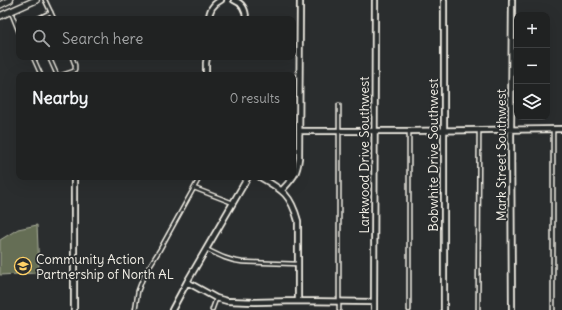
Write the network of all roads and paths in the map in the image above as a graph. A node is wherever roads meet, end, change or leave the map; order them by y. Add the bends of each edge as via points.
1 (10, 0) edge
2 (36, 0) edge
3 (45, 0) edge
4 (221, 0) edge
5 (234, 0) edge
6 (300, 0) edge
7 (375, 0) edge
8 (444, 0) edge
9 (512, 0) edge
10 (0, 5) edge
11 (11, 11) junction
12 (51, 12) junction
13 (0, 16) edge
14 (43, 16) edge
15 (53, 16) edge
16 (209, 16) edge
17 (246, 16) edge
18 (16, 22) edge
19 (34, 60) edge
20 (50, 60) edge
21 (73, 60) edge
22 (207, 60) edge
23 (40, 72) edge
24 (56, 72) edge
25 (71, 72) edge
26 (206, 72) edge
27 (339, 105) dead end
28 (511, 129) junction
29 (553, 129) junction
30 (562, 129) edge
31 (375, 130) junction
32 (444, 130) junction
33 (479, 130) junction
34 (299, 131) junction
35 (339, 131) junction
36 (409, 131) junction
37 (296, 172) edge
38 (74, 180) edge
39 (198, 180) edge
40 (246, 180) edge
41 (265, 180) edge
42 (291, 180) edge
43 (194, 188) junction
44 (282, 190) junction
45 (233, 203) junction
46 (206, 249) junction
47 (298, 264) junction
48 (187, 282) junction
49 (216, 298) junction
50 (298, 301) junction
51 (339, 301) junction
52 (374, 302) junction
53 (74, 310) edge
54 (134, 310) edge
55 (172, 310) edge
56 (212, 310) edge
57 (339, 310) edge
58 (374, 310) edge
59 (409, 310) edge
60 (444, 310) edge
61 (478, 310) edge
62 (512, 310) edge
63 (553, 310) edge

1 - 10 street
2 - 11 street
3 - 12 lane
4 - 16 street via 214,4
5 - 17 street via 242,6
6 - 34 street
7 - 31 street, Larkwood Drive Southwest
8 - 32 street, Bobwhite Drive Southwest
9 - 28 street, Mark Street Southwest
11 - 13 street
11 - 18 lane
12 - 14 lane
12 - 15 lane
19 - 23 lane
20 - 24 lane
21 - 25 lane via 75,69
22 - 26 street
27 - 35 lane
28 - 29 street
28 - 33 street
28 - 62 street, Mark Street Southwest
29 - 30 street
29 - 63 lane
31 - 35 street
31 - 36 street
31 - 52 street, Larkwood Drive Southwest
32 - 33 street
32 - 36 street
32 - 60 street, Bobwhite Drive Southwest
33 - 61 lane
34 - 35 street
34 - 37 street
35 - 51 lane
36 - 59 lane
38 - 53 street
39 - 43 lane
40 - 45 street
41 - 44 street
42 - 44 street
43 - 45 lane
43 - 54 lane via 144,275
44 - 47 street via 290,200 298,221
45 - 46 street
46 - 47 lane via 236,262
46 - 48 street
47 - 50 street
48 - 49 street
48 - 55 street
49 - 50 street via 227,301
49 - 56 lane
50 - 51 street
51 - 52 street
51 - 57 lane
52 - 58 street, Larkwood Drive Southwest

